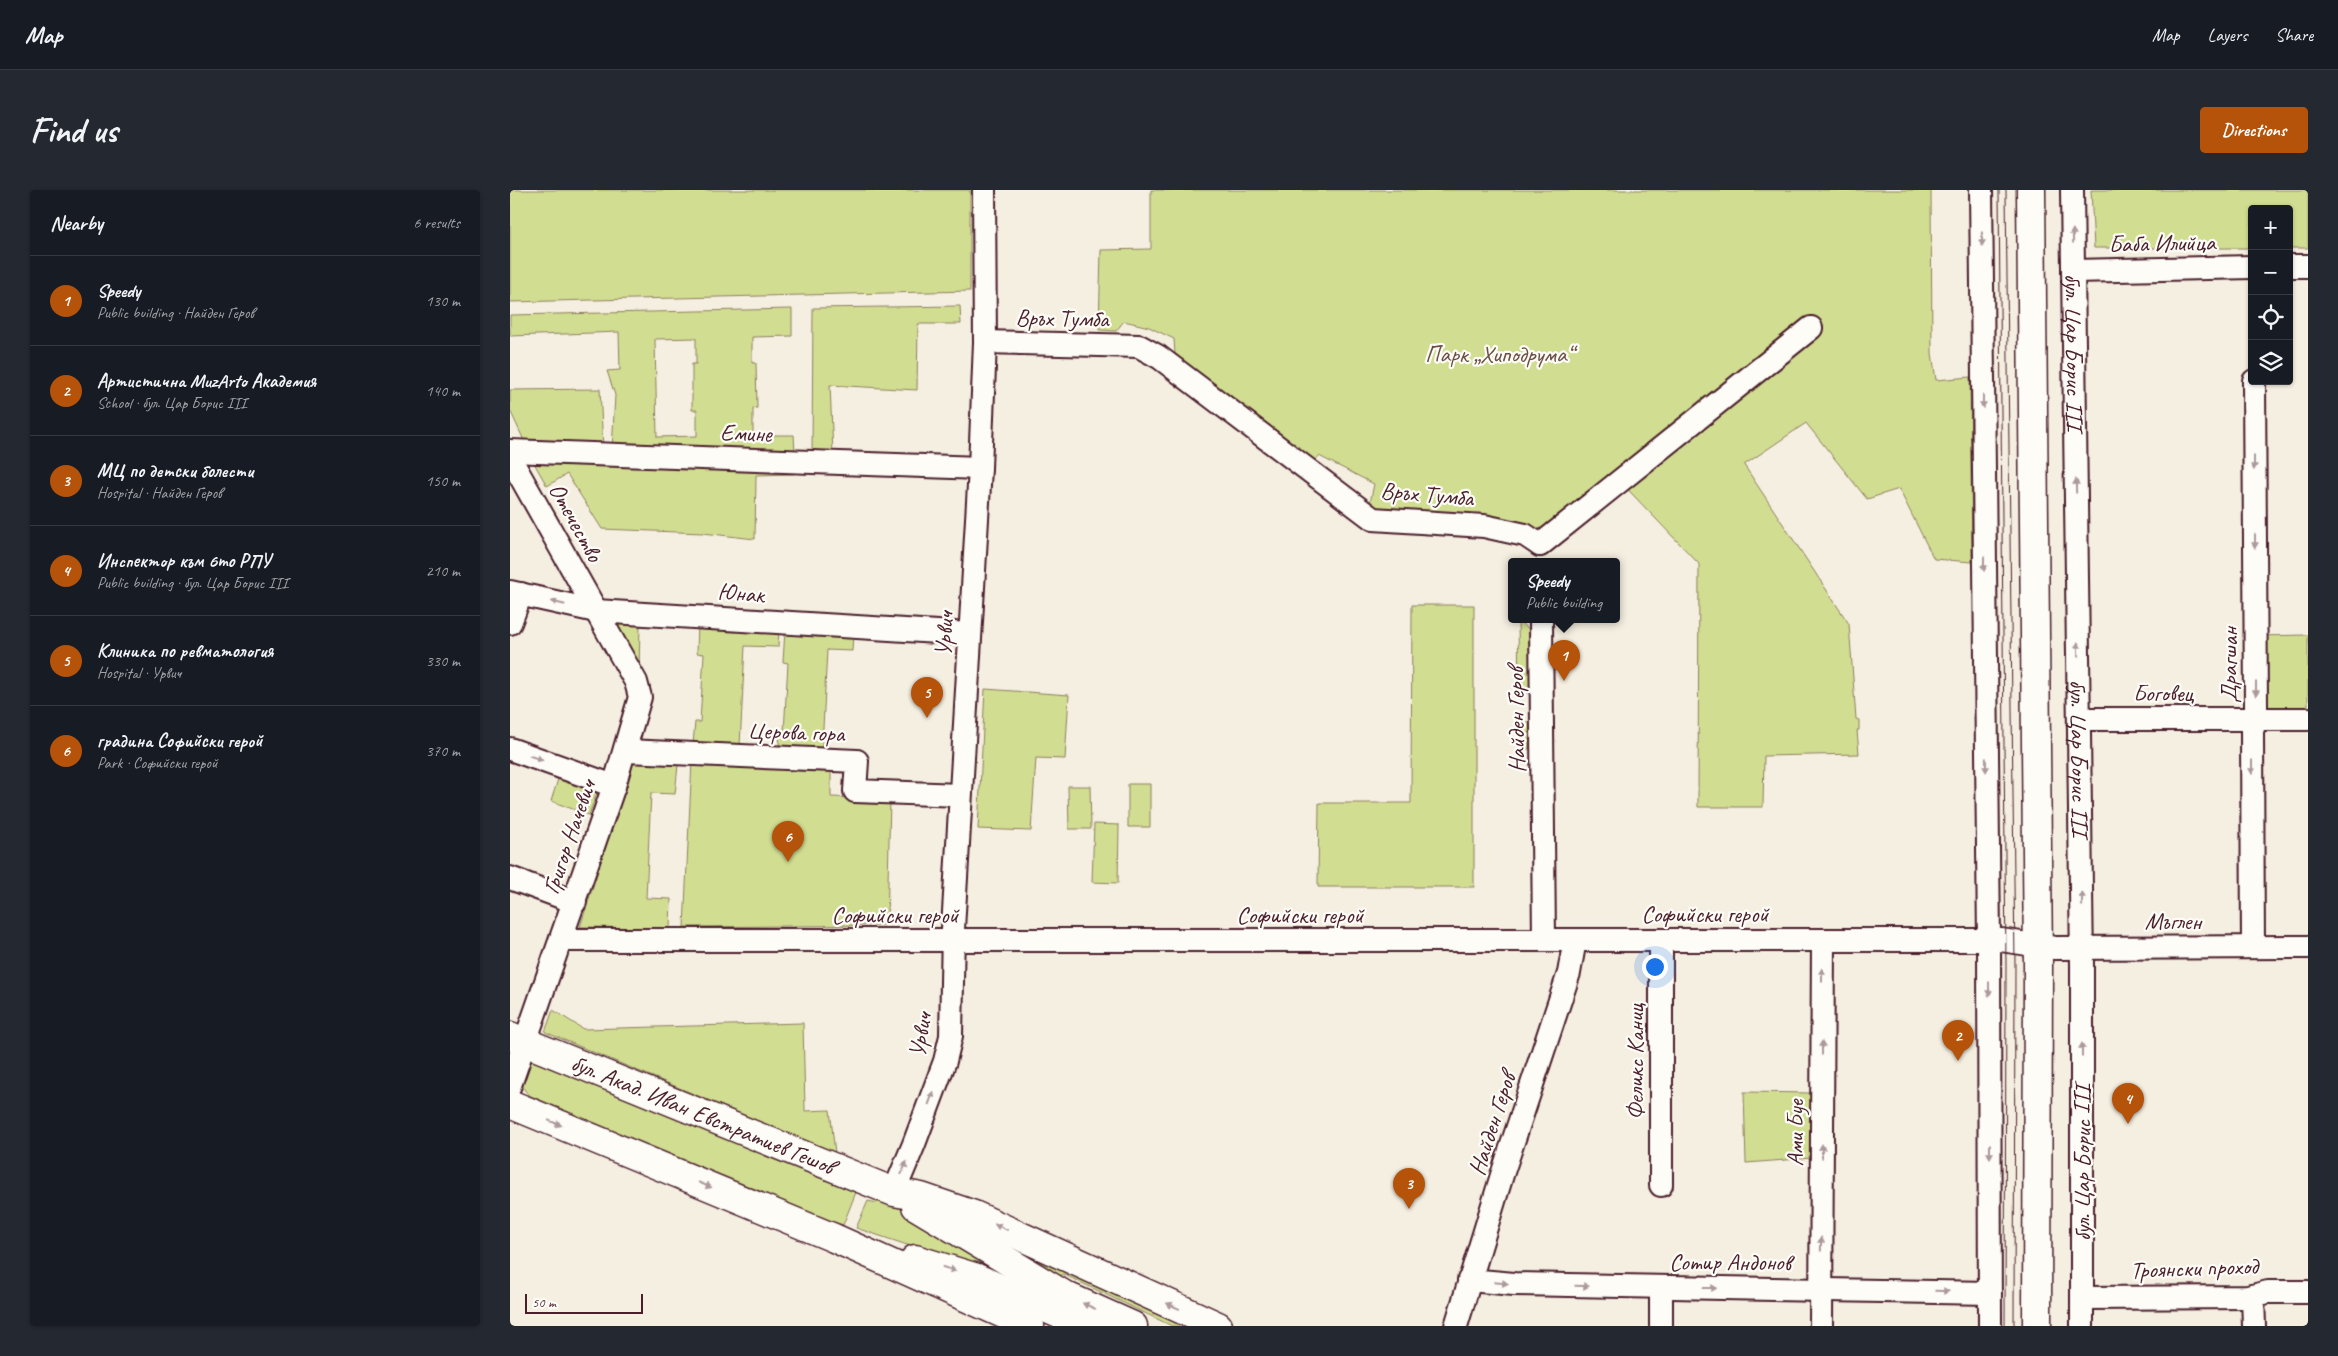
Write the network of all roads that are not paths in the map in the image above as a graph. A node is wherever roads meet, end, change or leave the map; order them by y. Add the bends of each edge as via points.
1 (984, 190) edge
2 (1981, 190) edge
3 (2031, 190) edge
4 (2072, 190) edge
5 (2293, 266) edge
6 (2308, 266) edge
7 (2248, 267) edge
8 (2073, 271) junction
9 (1811, 328) dead end
10 (985, 342) junction
11 (2254, 385) edge
12 (510, 451) edge
13 (510, 458) edge
14 (980, 468) junction
15 (1540, 554) edge
16 (515, 593) edge
17 (596, 611) junction
18 (510, 623) edge
19 (1541, 623) edge
20 (970, 634) junction
21 (2079, 719) junction
22 (2256, 719) junction
23 (2308, 719) edge
24 (510, 748) edge
25 (626, 751) junction
26 (614, 786) junction
27 (960, 795) junction
28 (510, 878) edge
29 (575, 902) junction
30 (561, 940) junction
31 (1544, 940) junction
32 (1575, 940) junction
33 (1661, 940) junction
34 (1823, 940) junction
35 (1989, 940) junction
36 (953, 941) junction
37 (2038, 946) junction
38 (2253, 947) junction
39 (2308, 947) edge
40 (2082, 948) junction
41 (518, 1039) edge
42 (510, 1085) edge
43 (510, 1104) edge
44 (1661, 1185) dead end
45 (894, 1192) junction
46 (834, 1238) junction
47 (1469, 1280) junction
48 (1661, 1288) junction
49 (1820, 1288) junction
50 (1990, 1292) junction
51 (2308, 1292) edge
52 (2253, 1296) junction
53 (2083, 1298) junction
54 (1455, 1325) edge
55 (1030, 1326) edge
56 (1086, 1326) edge
57 (1133, 1326) edge
58 (1218, 1326) edge
59 (1661, 1326) edge
60 (1821, 1326) edge
61 (1990, 1326) edge
62 (2037, 1326) edge
63 (2082, 1326) edge
64 (2254, 1326) edge

1 - 10 street, Урвич
2 -> 35 street
3 - 37 main road, бул. Цар Борис III
8 -> 4 street, бул. Цар Борис III
5 - 6 street
7 - 8 street, Баба Илийца
21 -> 8 street, бул. Цар Борис III
9 - 15 street, Връх Тумба
10 - 14 street, Урвич
10 - 15 street, Връх Тумба via 1139,346 1159,357 1373,519 1484,526 1525,535
11 -> 22 street, Драгшан
12 - 14 street, Емине
13 - 17 street, Отечество
14 - 20 street, Урвич
17 -> 16 street, Юнак
16 - 18 street
17 - 20 street, Юнак
17 - 25 street, Григор Начевич via 639,689 638,708
19 - 31 street, Найден Геров
20 - 27 street, Урвич
21 - 22 street, Боговец
40 -> 21 street, бул. Цар Борис III
22 - 23 street, Боговец
22 -> 38 street, Драгшан via 2252,731
24 -> 26 street
25 - 26 street, Григор Начевич
25 - 27 street, Церова гора via 857,761 855,791
26 - 29 street, Григор Начевич
27 - 36 street, Урвич
28 - 29 street
29 - 30 street, Григор Начевич
30 - 36 street, Софийски герой
30 - 41 street, Григор Начевич
31 - 32 street, Софийски герой
31 - 36 street, Софийски герой
32 - 33 street, Софийски герой
32 - 47 street, Найден Геров via 1569,972
33 - 34 street, Софийски герой
33 - 44 street, Феликс Каниц
34 - 35 street, Софийски герой
49 -> 34 street, Ами Буе
35 - 37 street, Софийски герой
35 -> 50 street
45 -> 36 street, Урвич via 949,1044
37 - 40 street, Мъглен
37 - 62 main road, бул. Цар Борис III
38 - 39 street, Мъглен
38 - 40 street, Мъглен
53 -> 40 street, бул. Цар Борис III
41 - 42 street, Григор Начевич
41 - 45 main road, бул. Акад. Иван Евстратиев Гешов
43 -> 46 main road
57 -> 45 main road, бул. Акад. Иван Евстратиев Гешов via 1058,1291
58 -> 45 main road, бул. Акад. Иван Евстратиев Гешов via 974,1215 921,1197
46 - 55 main road
46 -> 56 main road via 977,1278
47 -> 48 street, Сотир Андонов
47 - 54 street, Найден Геров
48 -> 49 street, Сотир Андонов
48 - 59 street
49 -> 50 street, Сотир Андонов
49 - 60 street, Ами Буе
50 - 61 street
51 - 52 street, Троянски проход via 2268,1292
52 - 53 street, Троянски проход
52 - 64 street
53 - 63 street, бул. Цар Борис III

